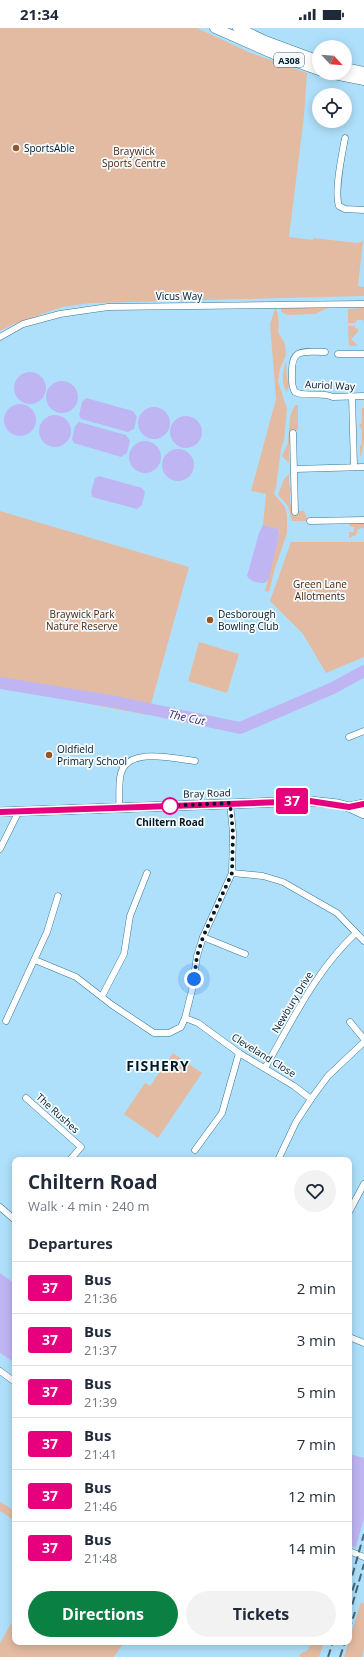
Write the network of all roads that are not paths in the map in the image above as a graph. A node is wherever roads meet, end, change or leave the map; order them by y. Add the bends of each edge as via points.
1 (215, 28) edge
2 (238, 28) edge
3 (312, 58) edge
4 (312, 68) edge
5 (352, 69) edge
6 (364, 72) edge
7 (352, 78) edge
8 (364, 80) edge
9 (344, 138) dead end
10 (364, 210) edge
11 (364, 304) edge
12 (0, 337) edge
13 (325, 352) dead end
14 (338, 354) dead end
15 (364, 354) edge
16 (364, 396) edge
17 (352, 397) junction
18 (293, 433) dead end
19 (354, 466) junction
20 (364, 467) edge
21 (294, 469) junction
22 (295, 512) dead end
23 (364, 520) edge
24 (310, 521) dead end
25 (364, 731) edge
26 (349, 737) dead end
27 (195, 761) dead end
28 (230, 803) junction
29 (364, 804) edge
30 (349, 807) junction
31 (119, 808) junction
32 (19, 811) junction
33 (0, 812) edge
34 (364, 814) edge
35 (0, 849) edge
36 (148, 873) dead end
37 (232, 873) junction
38 (58, 896) dead end
39 (356, 933) junction
40 (203, 937) junction
41 (364, 941) edge
42 (246, 954) dead end
43 (35, 960) junction
44 (102, 996) junction
45 (185, 1018) junction
46 (6, 1021) dead end
47 (350, 1022) dead end
48 (364, 1038) edge
49 (364, 1042) edge
50 (239, 1053) junction
51 (265, 1068) junction
52 (26, 1098) dead end
53 (311, 1099) junction
54 (195, 1150) dead end
55 (73, 1157) edge
56 (279, 1157) edge
57 (364, 1184) edge
58 (352, 1206) edge
59 (0, 1207) edge
60 (12, 1217) edge
61 (352, 1338) edge
62 (364, 1343) edge
63 (0, 1371) edge
64 (12, 1380) edge
65 (352, 1552) edge
66 (364, 1557) edge

1 - 4 main road, A308
2 - 3 main road, A308
5 - 6 main road
7 - 8 main road
9 - 10 street via 338,201 345,209
11 - 12 street, Vicus Way via 108,307 60,314 23,324
13 - 17 street, Auriol Way via 300,353 294,358 292,387 296,393
14 - 15 street
16 - 17 street, Auriol Way
17 - 19 street
18 - 21 street
19 - 20 street
19 - 21 street
21 - 22 street
23 - 24 street
25 - 26 street
27 - 31 street via 146,755 132,759 121,773
28 - 30 main road, Bray Road via 310,801
28 - 31 main road, Bray Road
28 - 37 street via 233,833
29 - 30 main road
30 - 34 main road, Bray Road
31 - 32 main road, Bray Road
32 - 33 main road, Bray Road
32 - 35 street
36 - 44 street via 130,916 124,954
37 - 39 street via 263,876 283,882 337,913
37 - 40 street
38 - 43 street
39 - 41 street
39 - 51 street, Newbury Drive via 312,985
40 - 42 street
40 - 45 street
43 - 44 street via 76,977
43 - 46 street
44 - 45 street via 154,1033 169,1033 181,1027
45 - 50 street, Cleveland Close via 198,1023
47 - 48 street
49 - 53 street via 328,1076
50 - 51 street, Cleveland Close
50 - 54 street via 222,1113
51 - 53 street, Cleveland Close
52 - 55 street, The Rushes via 81,1147
53 - 56 street via 296,1122
57 - 58 street
59 - 60 street
61 - 62 street
63 - 64 street
65 - 66 street

